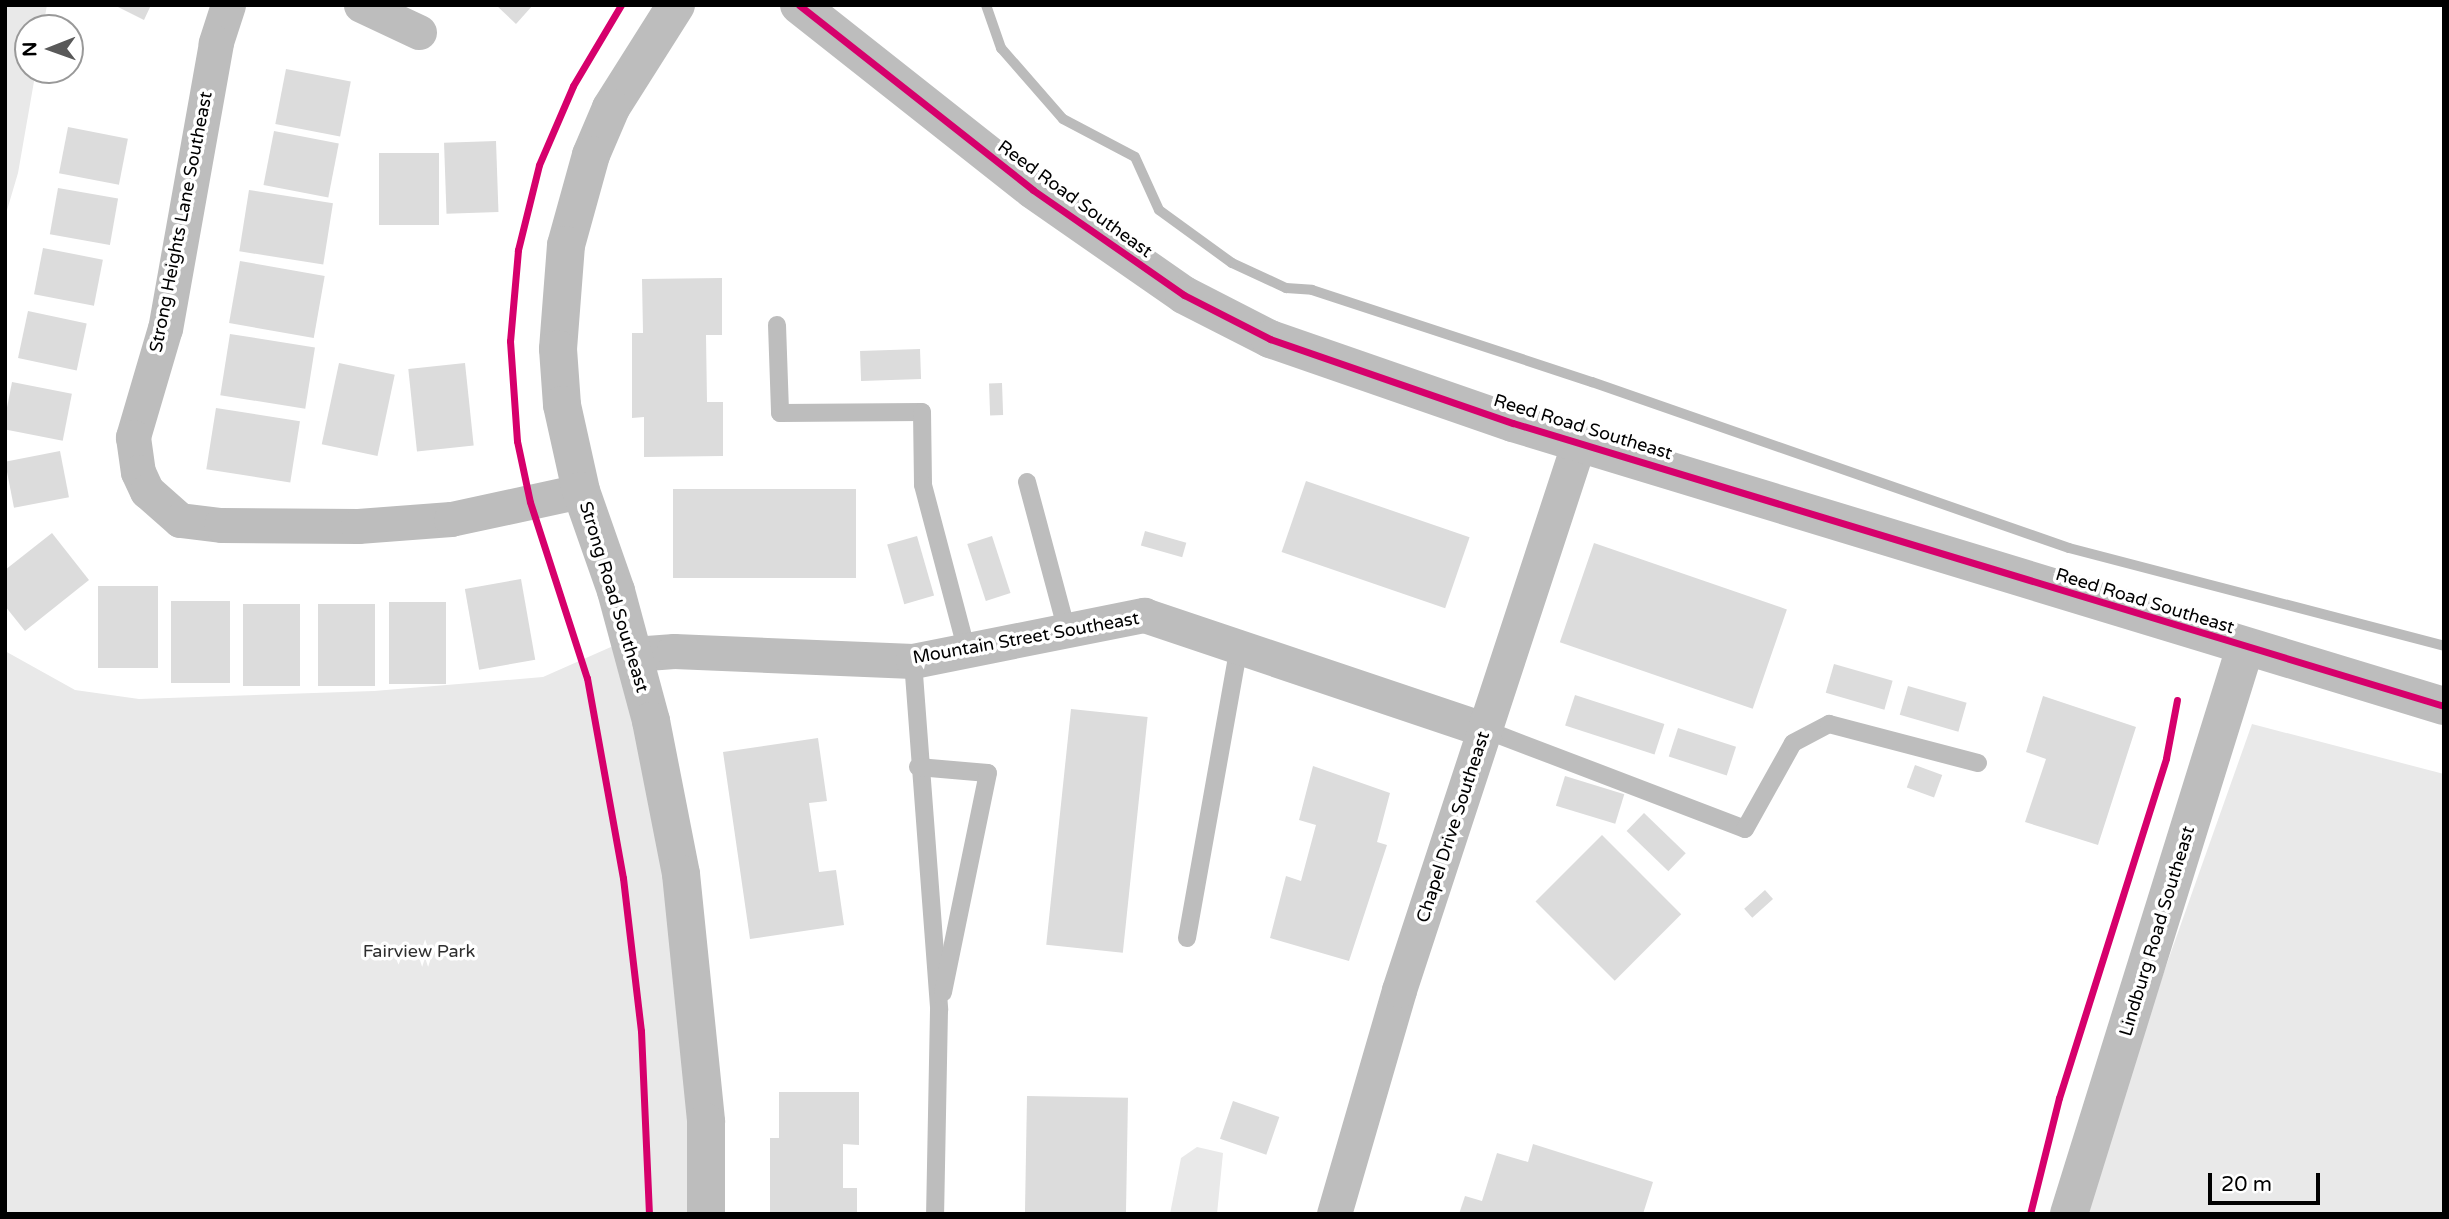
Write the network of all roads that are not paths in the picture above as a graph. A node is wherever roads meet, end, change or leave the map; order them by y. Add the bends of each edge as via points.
1 (228, 5) edge
2 (361, 5) edge
3 (676, 5) edge
4 (799, 5) edge
5 (419, 32) dead end
6 (777, 325) dead end
7 (1580, 442) junction
8 (1027, 482) dead end
9 (581, 491) junction
10 (1067, 631) junction
11 (1239, 647) junction
12 (2245, 648) junction
13 (967, 651) junction
14 (633, 654) junction
15 (913, 662) junction
16 (2444, 706) edge
17 (1486, 730) junction
18 (1978, 763) dead end
19 (918, 767) junction
20 (1187, 938) dead end
21 (939, 1010) junction
22 (706, 1214) edge
23 (935, 1214) edge
24 (1334, 1214) edge
25 (2068, 1214) edge

1 - 9 street, Strong Heights Lane Southeast via 216,43 164,328 133,437 138,472 147,491 180,520 221,525 358,526 451,519
2 - 5 street
3 - 9 street, Strong Road Southeast via 611,108 587,167 566,245 558,349 562,405
4 - 7 street, Reed Road Southeast via 1033,190 1184,295 1306,354
6 - 13 lane via 780,413 922,412 923,485
7 - 12 street, Reed Road Southeast
7 - 17 street, Chapel Drive Southeast
8 - 10 lane
9 - 14 street, Strong Road Southeast
10 - 11 street, Mountain Street Southeast via 1144,615
10 - 13 street, Mountain Street Southeast
11 - 17 street, Mountain Street Southeast
11 - 20 lane
12 - 16 street, Reed Road Southeast
12 - 25 street, Lindburg Road Southeast
13 - 15 street, Mountain Street Southeast
14 - 15 street, Mountain Street Southeast via 674,651
14 - 22 street, Strong Road Southeast via 665,787 691,947 706,1122
15 - 19 lane
17 - 18 lane via 1745,829 1793,743 1829,724
17 - 24 street, Chapel Drive Southeast via 1399,990
19 - 21 lane
19 - 21 lane via 988,773
21 - 23 lane

